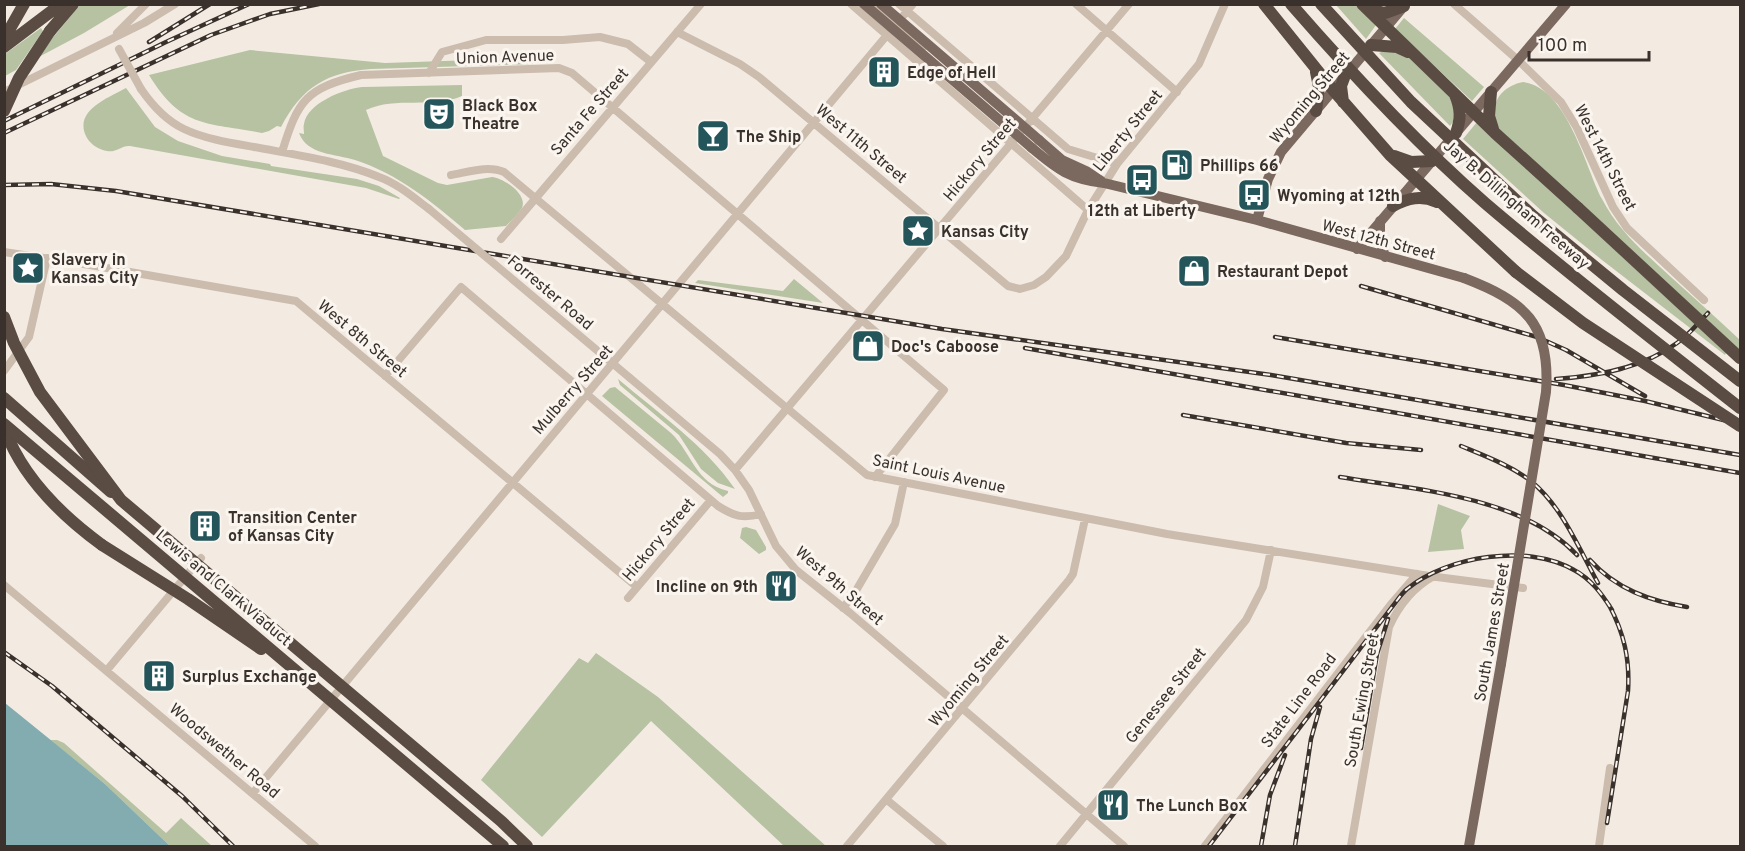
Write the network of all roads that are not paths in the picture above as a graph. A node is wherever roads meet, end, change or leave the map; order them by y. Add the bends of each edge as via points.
1 (61, 4) edge
2 (73, 4) edge
3 (146, 4) edge
4 (164, 4) edge
5 (174, 4) edge
6 (701, 4) edge
7 (851, 4) edge
8 (864, 4) edge
9 (873, 4) edge
10 (881, 4) edge
11 (899, 4) edge
12 (1076, 4) edge
13 (1129, 4) edge
14 (1225, 4) edge
15 (1264, 4) edge
16 (1291, 4) edge
17 (1321, 4) edge
18 (1454, 4) edge
19 (1566, 4) edge
20 (24, 5) edge
21 (1405, 5) edge
22 (1364, 6) edge
23 (910, 8) edge
24 (1386, 28) junction
25 (1107, 31) junction
26 (677, 32) junction
27 (888, 36) junction
28 (112, 38) junction
29 (4, 39) edge
30 (1371, 45) junction
31 (4, 47) edge
32 (1412, 53) junction
33 (1519, 61) junction
34 (651, 62) junction
35 (1315, 68) junction
36 (429, 73) junction
37 (1344, 78) junction
38 (1334, 91) junction
39 (4, 92) edge
40 (1177, 92) junction
41 (1491, 92) junction
42 (1455, 94) junction
43 (1343, 102) junction
44 (612, 107) junction
45 (4, 111) edge
46 (1316, 111) junction
47 (1474, 112) junction
48 (1033, 118) junction
49 (815, 123) junction
50 (1021, 131) junction
51 (1456, 133) junction
52 (1495, 133) junction
53 (1010, 143) junction
54 (1036, 144) junction
55 (282, 152) junction
56 (1390, 155) junction
57 (1431, 161) junction
58 (1117, 164) junction
59 (451, 175) dead end
60 (1415, 180) junction
61 (1104, 183) junction
62 (535, 197) junction
63 (1440, 203) junction
64 (1393, 207) junction
65 (1088, 210) junction
66 (738, 214) junction
67 (1257, 220) junction
68 (1380, 221) junction
69 (939, 229) junction
70 (501, 239) dead end
71 (1357, 249) junction
72 (4, 252) edge
73 (1385, 256) junction
74 (47, 258) junction
75 (1020, 289) joint
76 (1704, 300) dead end
77 (662, 305) junction
78 (4, 316) edge
79 (862, 321) junction
80 (1740, 358) edge
81 (4, 371) edge
82 (385, 376) junction
83 (1740, 381) edge
84 (587, 394) junction
85 (4, 398) edge
86 (1740, 408) edge
87 (786, 409) junction
88 (1541, 422) joint
89 (4, 426) edge
90 (1740, 426) edge
91 (735, 470) junction
92 (875, 477) junction
93 (513, 482) junction
94 (904, 482) junction
95 (121, 500) junction
96 (711, 500) junction
97 (761, 514) junction
98 (1085, 519) junction
99 (1271, 550) junction
100 (201, 558) dead end
101 (1417, 574) junction
102 (1434, 576) junction
103 (4, 585) edge
104 (637, 587) junction
105 (1523, 588) dead end
106 (628, 598) dead end
107 (843, 608) junction
108 (106, 670) junction
109 (323, 693) junction
110 (962, 710) junction
111 (1610, 768) dead end
112 (253, 793) junction
113 (886, 800) junction
114 (1086, 814) junction
115 (1471, 834) junction
116 (315, 846) edge
117 (503, 846) edge
118 (527, 846) edge
119 (847, 846) edge
120 (943, 846) edge
121 (1060, 846) edge
122 (1124, 846) edge
123 (1205, 846) edge
124 (1351, 846) edge
125 (1469, 846) edge
126 (1477, 846) edge
127 (1599, 846) edge

1 - 31 highway
2 - 45 highway, bridge via 19,78
3 - 28 street
4 - 5 street
5 - 28 street
6 - 26 street, Santa Fe Street
7 - 27 street
8 - 54 main road, West 12th Street, bridge
9 - 50 street, bridge
10 - 54 main road, West 12th Street, bridge
11 - 23 street
12 - 25 street
13 - 25 street, Hickory Street
14 - 40 street, Liberty Street via 1199,64
15 - 35 highway
16 - 86 highway, Jay B. Dillingham Freeway, bridge via 1364,88 1484,202
17 - 83 highway, Jay B. Dillingham Freeway, bridge via 1411,102 1533,216
18 - 33 street, West 14th Street
19 - 33 main road
20 - 29 highway
21 - 22 highway via 1385,13
21 - 24 main road, Wyoming Street
22 - 24 highway
23 - 27 street, Mulberry Street
23 - 48 street
24 - 30 main road, Wyoming Street
24 - 32 highway
25 - 40 street
25 - 48 street, Hickory Street
26 - 34 street, Santa Fe Street
26 - 49 street, West 11th Street via 740,64
27 - 49 street, Mulberry Street
27 - 53 street
28 - 39 street
28 - 55 street, bridge via 150,102 182,128 227,142
30 - 32 highway via 1397,47
30 - 37 main road, Wyoming Street
32 - 42 highway
33 - 41 main road
33 - 76 street, West 14th Street via 1561,102 1627,228
34 - 36 street via 628,44 600,37 486,40 442,52
34 - 44 street, Santa Fe Street
35 - 38 highway
35 - 46 highway
36 - 44 street, Union Avenue via 559,68 572,73
36 - 55 street, Union Avenue via 361,75 331,82 302,104
37 - 38 main road, Wyoming Street
37 - 43 highway
38 - 43 highway
38 - 46 main road, Wyoming Street
40 - 58 street, Liberty Street
41 - 47 main road
41 - 52 highway via 1489,116
42 - 47 highway
42 - 51 highway via 1460,111
43 - 56 highway
44 - 62 street, Santa Fe Street
44 - 66 street, Union Avenue
46 - 67 main road, Wyoming Street via 1281,152
47 - 51 main road
47 - 52 highway
48 - 50 street, Hickory Street
48 - 58 street via 1068,149
49 - 66 street, Mulberry Street
49 - 69 street, West 11th Street
50 - 53 street, Hickory Street
51 - 57 main road
52 - 80 highway, bridge
53 - 65 street
53 - 69 street, Hickory Street
54 - 61 main road, West 12th Street
55 - 91 street, Forrester Road, bridge via 341,165 403,189
56 - 57 highway via 1411,162
56 - 60 highway
57 - 60 main road
58 - 61 street, Liberty Street
59 - 62 street, Saint Louis Avenue via 497,169
60 - 63 highway
60 - 64 main road
61 - 65 street, Liberty Street
61 - 67 main road, West 12th Street
62 - 70 street, Santa Fe Street
62 - 77 street, Saint Louis Avenue
63 - 64 highway via 1416,197
63 - 90 highway, bridge via 1516,272 1583,323
64 - 68 main road
65 - 75 street, Liberty Street via 1066,256 1046,277
66 - 77 street, Mulberry Street
66 - 79 street, Union Avenue
67 - 71 main road, West 12th Street
68 - 71 main road
68 - 73 main road
69 - 75 street, West 11th Street via 1008,286
69 - 79 street, Hickory Street
71 - 73 main road, West 12th Street
72 - 74 street, West 8th Street
73 - 88 main road, West 12th Street, bridge via 1490,288 1515,302 1533,320 1546,351 1548,372
74 - 81 street via 29,337
74 - 82 street, West 8th Street via 296,302
77 - 84 street, Mulberry Street
77 - 87 street, Saint Louis Avenue
78 - 95 highway, bridge via 40,392
79 - 87 street, Hickory Street
79 - 92 street, Union Avenue via 944,390
82 - 84 street via 461,286
82 - 93 street, West 8th Street
84 - 93 street, Mulberry Street
84 - 96 street
85 - 95 highway, bridge
87 - 91 street, Hickory Street
87 - 92 street, Saint Louis Avenue via 863,473
88 - 115 main road, South James Street, bridge
89 - 109 highway, Lewis and Clark Viaduct, bridge
89 - 109 highway, bridge via 43,491 78,527
91 - 97 street, Forrester Road
92 - 94 street, Saint Louis Avenue
93 - 104 street, West 8th Street
93 - 112 street, Mulberry Street
94 - 98 street, Saint Louis Avenue
94 - 107 street via 895,524
95 - 118 highway, Lewis and Clark Viaduct, bridge
96 - 97 street via 747,518
96 - 104 street, Hickory Street
97 - 107 street, West 9th Street via 785,558
98 - 99 street, Saint Louis Avenue
98 - 110 street, Wyoming Street via 1073,574
99 - 101 street, Saint Louis Avenue
99 - 114 street, Genessee Street via 1263,587 1246,620
100 - 108 street
101 - 102 street, Saint Louis Avenue
101 - 123 street, State Line Road
102 - 105 street, Saint Louis Avenue
102 - 124 street, South Ewing Street via 1404,601 1389,627
103 - 108 street, Woodswether Road
104 - 106 street, Hickory Street
107 - 110 street, West 9th Street
108 - 112 street, Woodswether Road
109 - 117 highway, Lewis and Clark Viaduct, bridge
110 - 113 street, Wyoming Street
110 - 114 street, West 9th Street
111 - 127 street
112 - 116 street, Woodswether Road
113 - 119 street, Wyoming Street
113 - 120 street
114 - 121 street, Genessee Street
114 - 122 street, West 9th Street
115 - 125 main road, South James Street
115 - 126 main road

